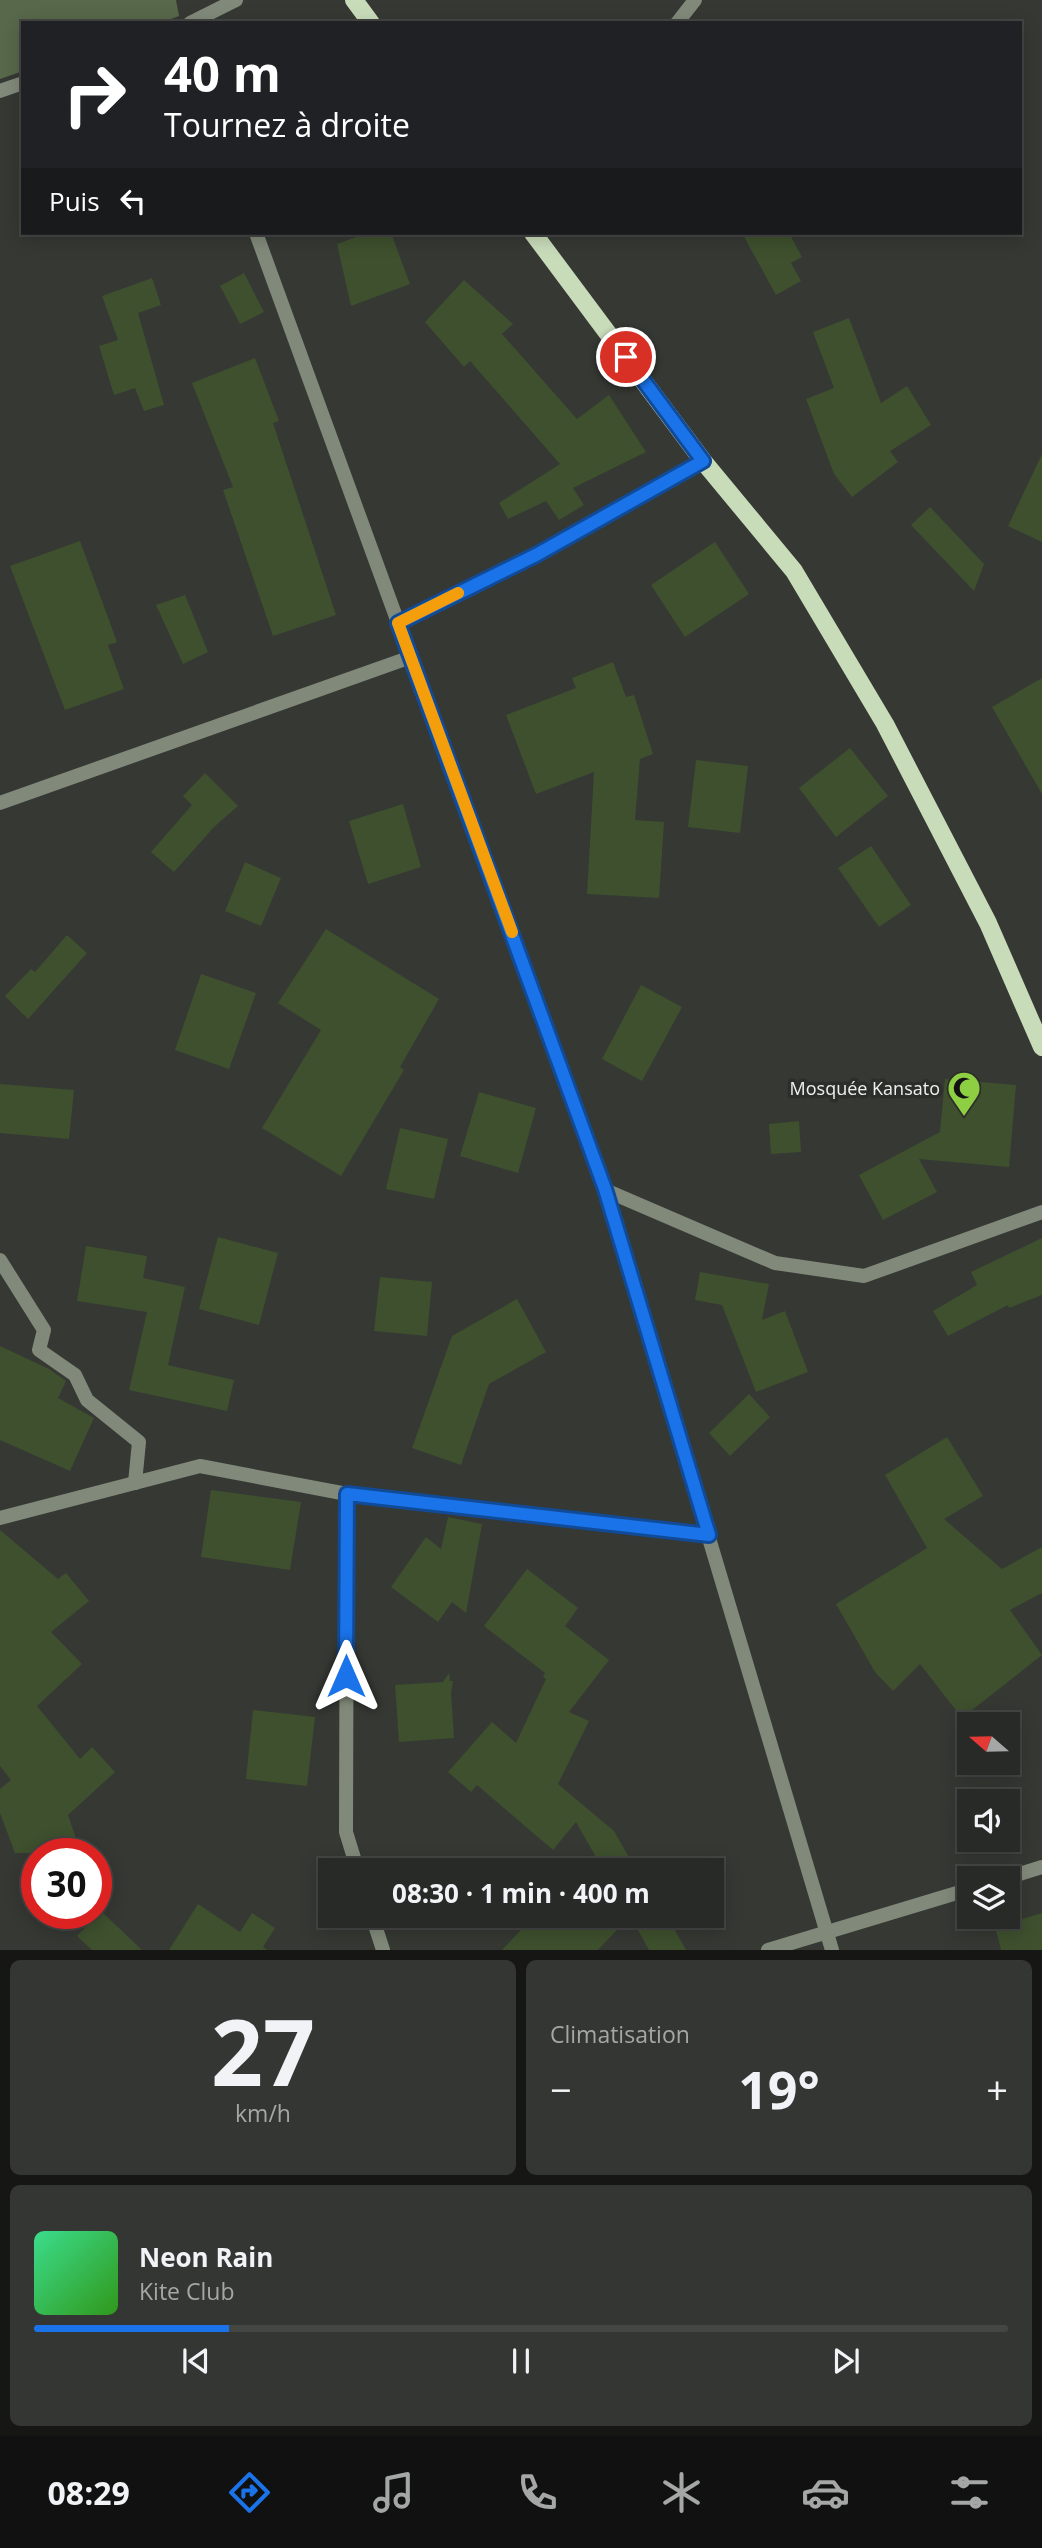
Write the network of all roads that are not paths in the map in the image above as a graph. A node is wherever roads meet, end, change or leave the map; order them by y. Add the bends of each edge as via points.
1 (236, 0) edge
2 (354, 0) edge
3 (695, 0) edge
4 (194, 21) edge
5 (370, 21) edge
6 (679, 21) edge
7 (21, 84) edge
8 (0, 91) edge
9 (257, 235) edge
10 (534, 235) edge
11 (703, 461) junction
12 (398, 623) junction
13 (411, 657) junction
14 (0, 803) edge
15 (1042, 1047) edge
16 (605, 1189) junction
17 (1042, 1212) edge
18 (0, 1260) edge
19 (135, 1483) junction
20 (347, 1494) junction
21 (0, 1518) edge
22 (709, 1535) junction
23 (354, 1858) edge
24 (1042, 1867) edge
25 (1020, 1874) edge
26 (957, 1893) edge
27 (376, 1928) edge
28 (827, 1932) junction
29 (383, 1950) edge
30 (768, 1950) edge
31 (832, 1950) edge

1 - 4 street
2 - 5 main road
3 - 6 street
7 - 8 street
9 - 12 street
10 - 11 main road
11 - 12 street via 536,555
11 - 15 main road via 794,571 885,724 988,923
12 - 13 street
13 - 14 street
13 - 16 street
16 - 17 street via 775,1263 864,1276
16 - 22 street
18 - 19 street via 44,1330 39,1350 75,1375 87,1400 139,1442
19 - 20 street via 200,1466
19 - 21 street
20 - 22 street
20 - 23 street via 346,1832
22 - 28 street
24 - 25 street
26 - 28 street
27 - 29 street
28 - 30 street
28 - 31 street

